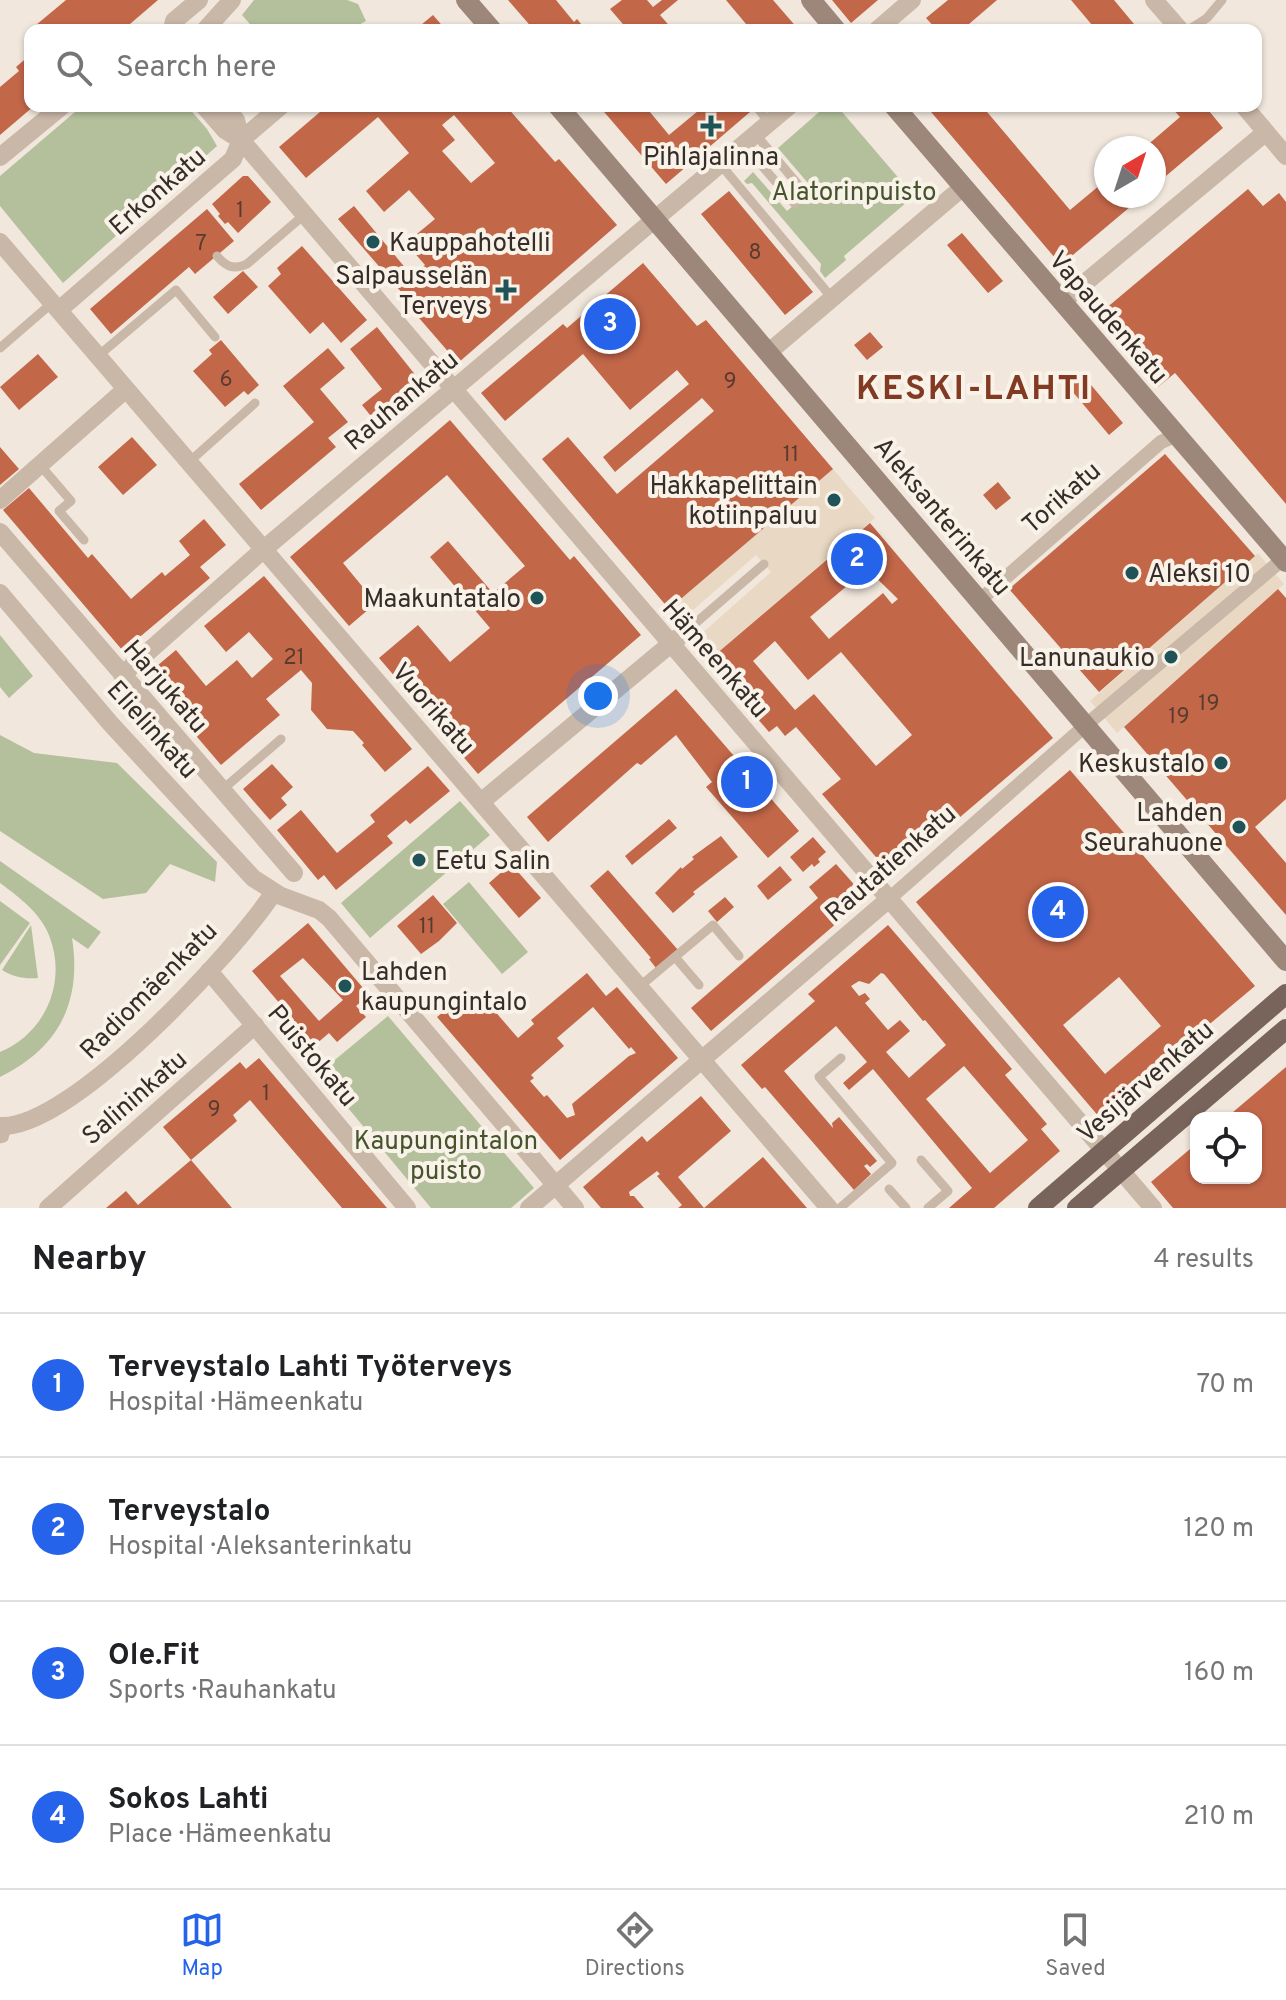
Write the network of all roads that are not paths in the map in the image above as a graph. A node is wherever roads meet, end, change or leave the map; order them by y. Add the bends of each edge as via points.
1 (199, 0) edge
2 (232, 0) edge
3 (466, 0) edge
4 (811, 0) edge
5 (912, 0) edge
6 (1222, 0) edge
7 (1159, 2) edge
8 (173, 24) edge
9 (210, 24) edge
10 (487, 24) edge
11 (831, 24) edge
12 (884, 24) edge
13 (1176, 24) edge
14 (1198, 24) edge
15 (55, 112) edge
16 (209, 112) edge
17 (229, 112) edge
18 (274, 112) edge
19 (563, 112) edge
20 (757, 112) edge
21 (782, 112) edge
22 (899, 112) edge
23 (1249, 112) edge
24 (1266, 132) junction
25 (756, 134) junction
26 (241, 140) junction
27 (1286, 156) edge
28 (0, 157) edge
29 (721, 165) junction
30 (963, 187) junction
31 (806, 194) dead end
32 (795, 204) dead end
33 (304, 215) junction
34 (657, 220) junction
35 (0, 242) edge
36 (217, 256) dead end
37 (832, 298) junction
38 (1062, 302) junction
39 (55, 306) junction
40 (215, 337) dead end
41 (0, 348) edge
42 (769, 352) junction
43 (98, 356) junction
44 (126, 389) junction
45 (453, 391) junction
46 (255, 403) dead end
47 (1177, 435) junction
48 (189, 462) junction
49 (40, 465) junction
50 (0, 500) edge
51 (0, 532) edge
52 (84, 540) dead end
53 (264, 549) junction
54 (1285, 559) edge
55 (764, 564) dead end
56 (0, 593) edge
57 (980, 600) junction
58 (691, 627) joint
59 (671, 645) junction
60 (122, 675) junction
61 (1086, 725) junction
62 (281, 739) dead end
63 (222, 790) junction
64 (481, 802) junction
65 (294, 873) dead end
66 (274, 892) junction
67 (889, 899) junction
68 (739, 956) dead end
69 (675, 957) junction
70 (1286, 961) edge
71 (209, 971) junction
72 (699, 985) dead end
73 (639, 987) junction
74 (1286, 994) edge
75 (255, 1025) junction
76 (1286, 1029) edge
77 (841, 1058) dead end
78 (703, 1060) junction
79 (2, 1130) edge
80 (1105, 1151) junction
81 (921, 1160) dead end
82 (1120, 1170) junction
83 (555, 1183) junction
84 (889, 1189) dead end
85 (48, 1208) edge
86 (407, 1208) edge
87 (529, 1208) edge
88 (575, 1208) edge
89 (829, 1208) edge
90 (840, 1208) edge
91 (906, 1208) edge
92 (928, 1208) edge
93 (1038, 1208) edge
94 (1077, 1208) edge
95 (1153, 1208) edge

1 - 8 street
2 - 9 street
3 - 10 main road
4 - 11 main road
5 - 12 street
6 - 14 lane
7 - 13 street
15 - 28 street
16 - 26 street, Hämeenkatu
17 - 26 street, Hämeenkatu
18 - 26 street, Erkonkatu
19 - 34 main road, Aleksanterinkatu
20 - 25 lane
21 - 25 street, Rauhankatu
22 - 30 main road, Vapaudenkatu
23 - 24 street
24 - 27 street
24 - 38 street
25 - 29 street, Rauhankatu
25 - 31 lane
25 - 32 lane
26 - 33 street, Hämeenkatu
26 - 39 street, Erkonkatu via 233,159
29 - 34 street, Rauhankatu
29 - 37 lane
30 - 37 street
30 - 38 main road, Vapaudenkatu
33 - 36 lane via 247,264 229,267
33 - 45 street, Hämeenkatu
34 - 42 main road, Aleksanterinkatu
34 - 45 street, Rauhankatu
35 - 39 street, Vuorikatu
37 - 42 street
38 - 47 main road, Vapaudenkatu
39 - 41 lane
39 - 43 street, Vuorikatu
40 - 43 lane via 176,290
42 - 57 main road, Aleksanterinkatu
43 - 44 street, Vuorikatu
44 - 48 street, Vuorikatu
44 - 49 street
45 - 53 street, Rauhankatu
45 - 59 street, Hämeenkatu
46 - 48 lane
47 - 54 main road, Vapaudenkatu
47 - 57 street, Torikatu via 1161,442
48 - 53 street, Vuorikatu
49 - 50 street
49 - 52 lane via 71,501 59,511
51 - 60 street, Harjukatu
53 - 60 street, Rauhankatu
53 - 64 street, Vuorikatu
54 - 61 street, Rautatienkatu
55 - 58 lane
56 - 66 street, Elielinkatu via 110,723 253,878
57 - 61 main road, Aleksanterinkatu
58 - 59 street
59 - 64 street
59 - 67 street, Hämeenkatu
60 - 63 street, Harjukatu
61 - 67 street, Rautatienkatu
61 - 70 main road, Aleksanterinkatu
62 - 63 lane
63 - 65 street, Harjukatu
64 - 73 street, Vuorikatu
66 - 71 street, Radiomäenkatu
66 - 83 street via 329,918
67 - 78 street, Rautatienkatu
67 - 80 street, Hämeenkatu
68 - 69 lane via 713,925
69 - 72 lane
69 - 73 lane
71 - 75 street, Puistokatu
71 - 79 street, Radiomäenkatu via 90,1084
73 - 78 street, Vuorikatu
74 - 80 main road, Vesijärvenkatu
75 - 85 street, Salininkatu
75 - 86 street, Puistokatu
76 - 82 main road, Vesijärvenkatu
77 - 90 lane via 819,1077 892,1163
78 - 83 street, Rautatienkatu
78 - 89 street, Vuorikatu
80 - 82 street, Hämeenkatu
80 - 93 main road, Vesijärvenkatu
81 - 92 lane via 948,1191
82 - 94 main road, Vesijärvenkatu
82 - 95 street, Hämeenkatu
83 - 87 street, Rautatienkatu
83 - 88 street
84 - 91 lane

